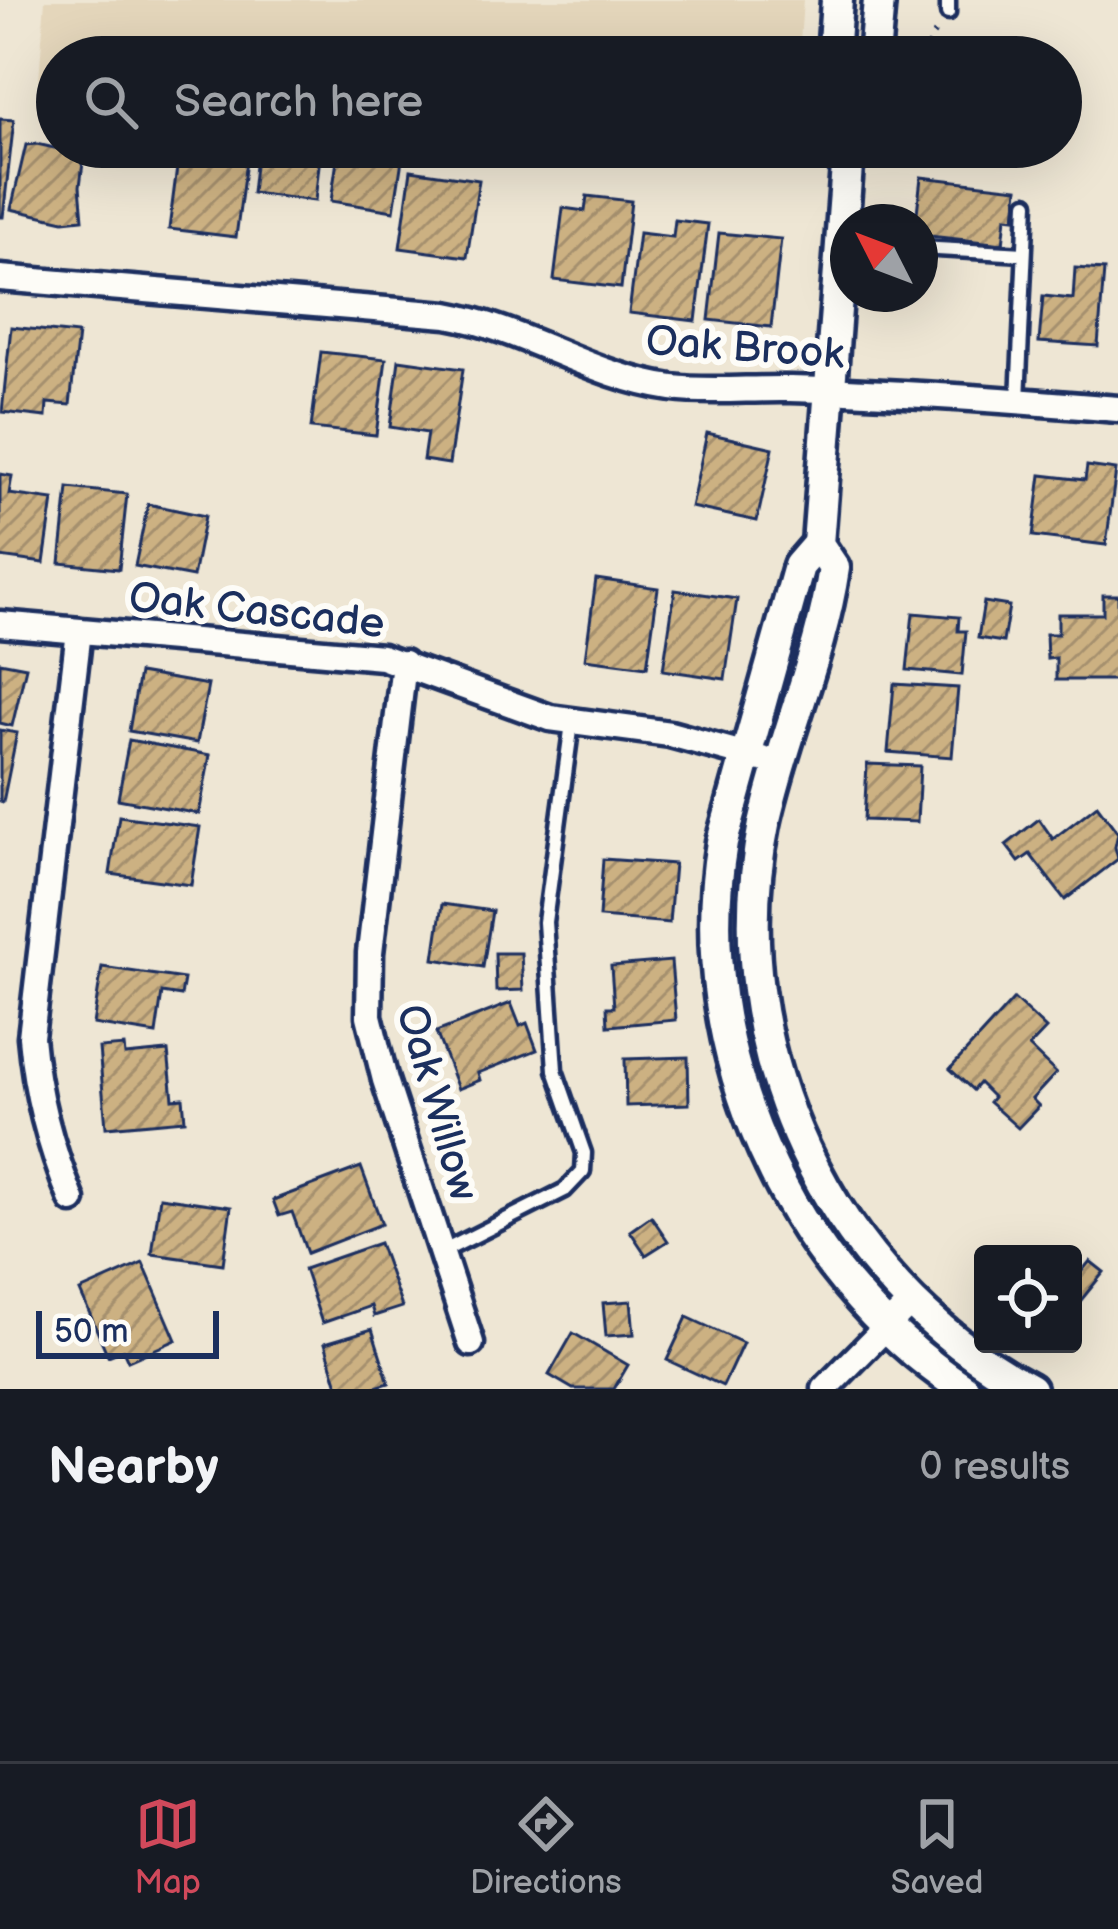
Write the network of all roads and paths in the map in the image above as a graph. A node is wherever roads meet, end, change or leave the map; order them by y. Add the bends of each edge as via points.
1 (837, 0) edge
2 (879, 0) edge
3 (948, 7) edge
4 (834, 36) edge
5 (876, 36) edge
6 (934, 36) edge
7 (847, 168) edge
8 (1027, 203) dead end
9 (938, 249) edge
10 (1024, 254) junction
11 (0, 278) edge
12 (828, 392) junction
13 (1018, 400) junction
14 (1118, 409) edge
15 (818, 544) junction
16 (0, 625) edge
17 (79, 632) junction
18 (404, 663) junction
19 (572, 723) junction
20 (744, 753) junction
21 (779, 764) junction
22 (72, 1200) dead end
23 (442, 1252) junction
24 (913, 1300) junction
25 (887, 1327) junction
26 (471, 1342) dead end
27 (825, 1389) edge
28 (964, 1389) edge
29 (1030, 1389) edge

1 - 4 street
2 - 5 street
3 - 6 path
7 - 12 street
8 - 10 lane
9 - 10 lane
10 - 13 lane
11 - 12 street, Oak Brook via 308,291 488,322 607,374 676,389
12 - 13 street, Oak Brook
12 - 15 street
13 - 14 street, Oak Brook
15 - 20 street via 799,566
15 - 21 street via 834,568 831,592
16 - 17 street, Oak Cascade
17 - 18 street, Oak Cascade
17 - 22 street via 31,1037 53,1155
18 - 19 street, Oak Cascade
18 - 23 street, Oak Willow via 369,1016
19 - 20 street, Oak Cascade via 670,734
19 - 23 lane via 545,922 555,1070 585,1163 565,1190
20 - 21 street, Oak Cascade
20 - 25 street via 715,884 717,970 733,1063 788,1197
21 - 24 street via 753,910 766,1040 816,1174 860,1243
23 - 26 street, Oak Willow
24 - 25 street
24 - 29 street via 960,1344
25 - 27 street
25 - 28 street

